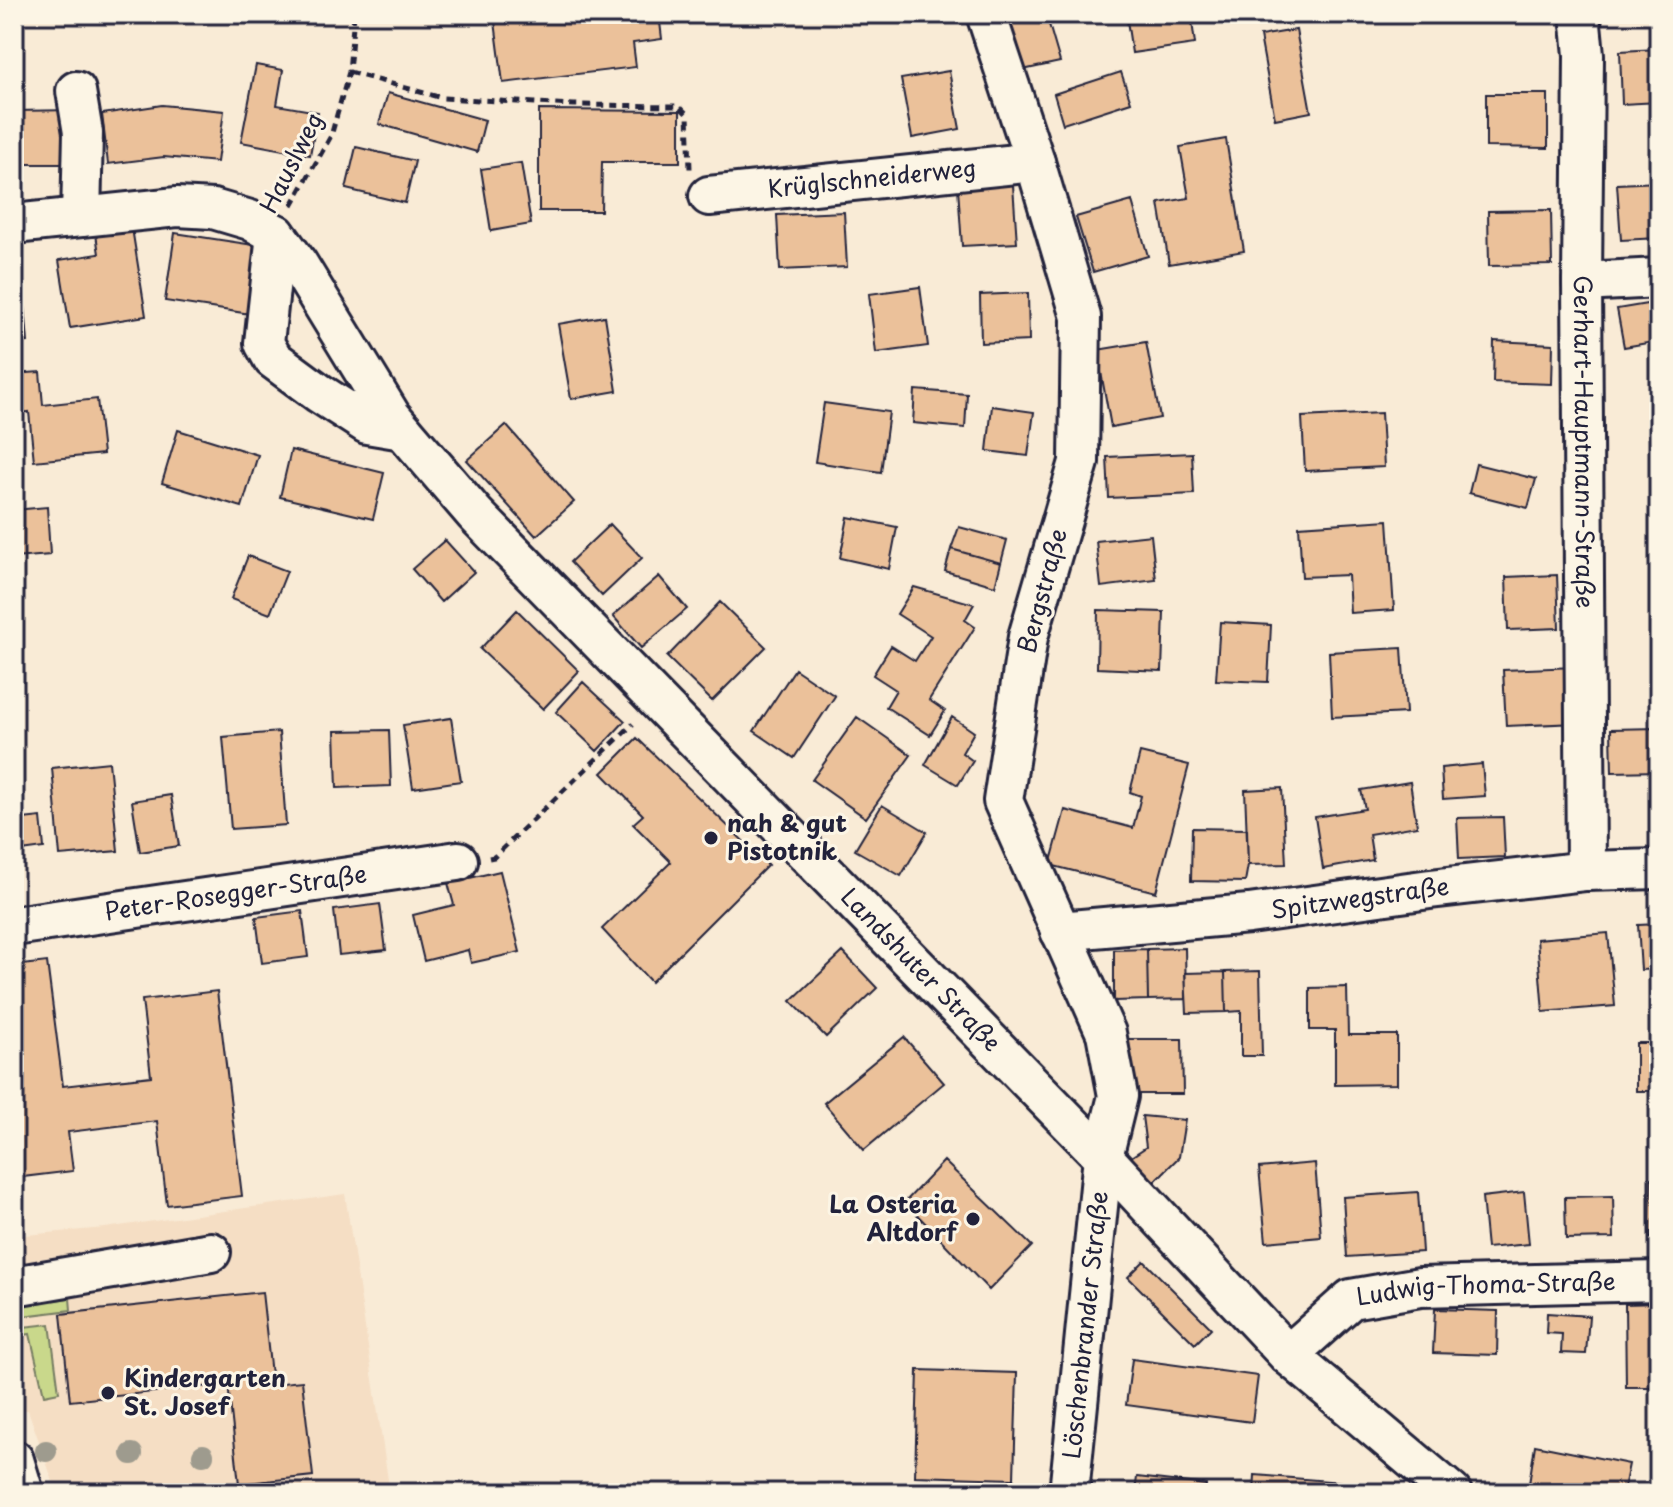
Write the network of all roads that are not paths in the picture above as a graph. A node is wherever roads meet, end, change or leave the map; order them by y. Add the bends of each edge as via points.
1 (986, 14) edge
2 (1580, 14) edge
3 (76, 91) dead end
4 (1035, 162) junction
5 (709, 196) road end
6 (81, 217) junction
7 (14, 224) edge
8 (276, 234) junction
9 (1659, 278) edge
10 (1582, 282) junction
11 (403, 430) junction
12 (458, 861) road end
13 (1659, 869) edge
14 (1586, 871) junction
15 (14, 926) edge
16 (1060, 931) junction
17 (1103, 1157) junction
18 (211, 1252) dead end
19 (1659, 1281) edge
20 (14, 1286) edge
21 (1288, 1355) junction
22 (14, 1460) edge
23 (24, 1493) edge
24 (1069, 1493) edge
25 (1452, 1493) edge

1 - 4 street, Bergstraße
2 - 10 street, Gerhart-Hauptmann-Straße
3 - 6 street via 83,133
4 - 5 street, Krüglschneiderweg
4 - 16 street, Bergstraße via 1081,317 1079,462 1028,637 1003,801
6 - 7 street, Landshuter Straße
6 - 8 street, Landshuter Straße via 177,207 213,209
8 - 11 street, Landshuter Straße
8 - 11 street via 264,343 273,359 367,424
9 - 10 street
10 - 14 street, Gerhart-Hauptmann-Straße
11 - 17 street, Landshuter Straße via 475,514
12 - 15 street, Peter-Rosegger-Straße
13 - 14 street, Spitzwegstraße
14 - 16 street, Spitzwegstraße via 1249,914
16 - 17 street, Bergstraße via 1106,1033 1118,1096
17 - 21 street, Landshuter Straße
17 - 24 street, Löschenbrander Straße
18 - 20 street
19 - 21 street, Ludwig-Thoma-Straße via 1420,1287 1351,1299
21 - 25 street, Landshuter Straße
22 - 23 street

